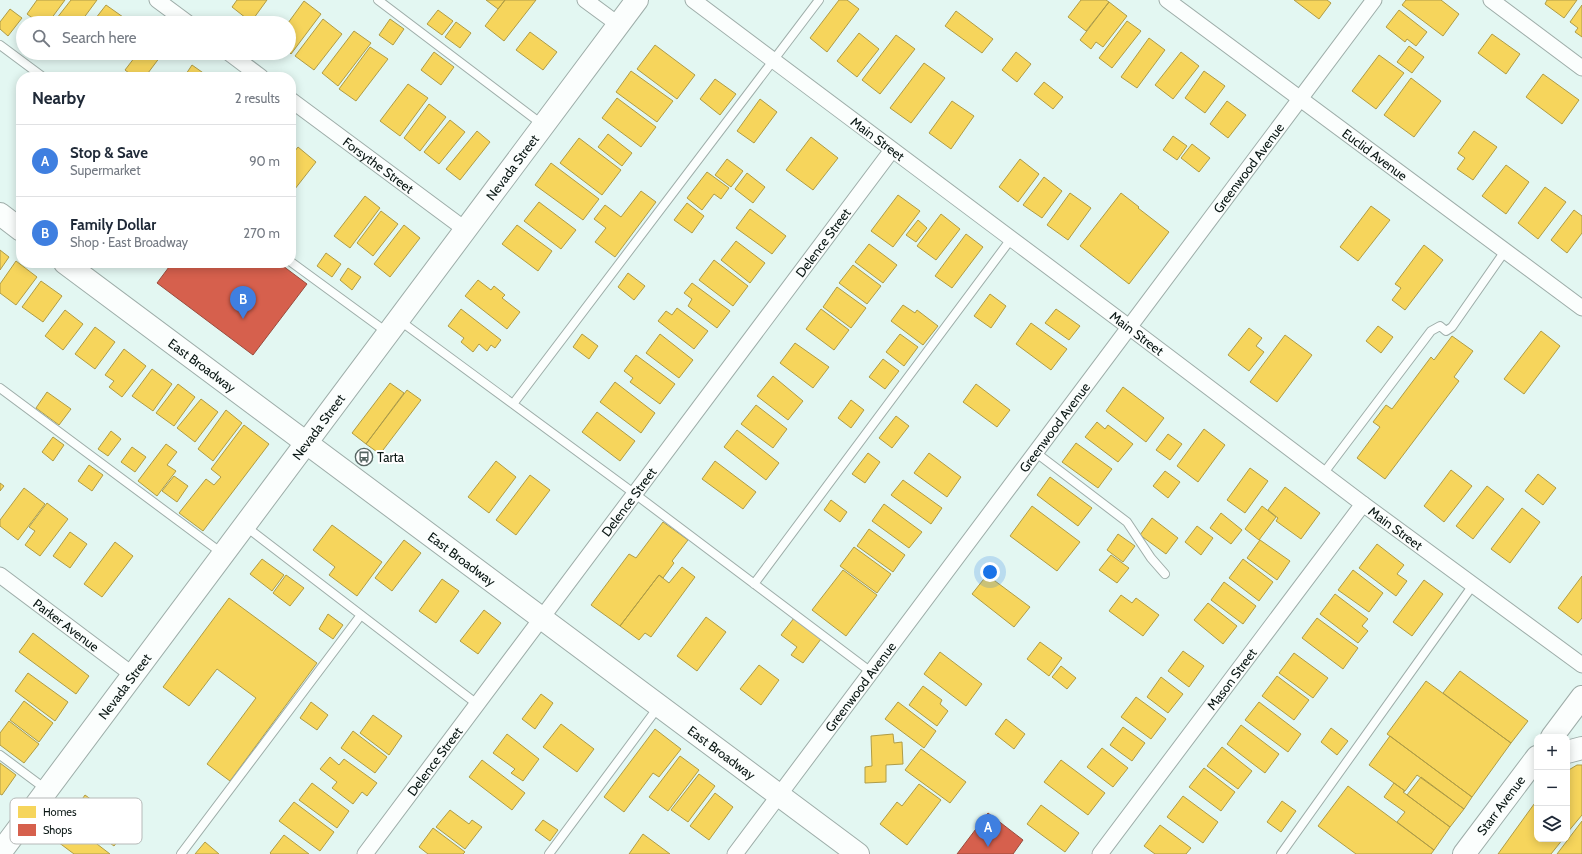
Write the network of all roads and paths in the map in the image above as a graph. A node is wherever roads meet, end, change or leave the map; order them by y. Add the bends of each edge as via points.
1 (157, 0) edge
2 (378, 0) edge
3 (585, 0) edge
4 (637, 0) edge
5 (693, 0) edge
6 (818, 0) edge
7 (1167, 0) edge
8 (1374, 0) edge
9 (1491, 0) edge
10 (179, 16) edge
11 (618, 25) junction
12 (0, 45) edge
13 (16, 57) edge
14 (20, 60) edge
15 (238, 60) edge
16 (772, 60) junction
17 (1582, 68) edge
18 (36, 72) edge
19 (254, 72) edge
20 (1300, 99) junction
21 (296, 104) edge
22 (544, 125) junction
23 (892, 150) junction
24 (0, 214) edge
25 (16, 226) edge
26 (466, 230) junction
27 (1011, 239) junction
28 (1505, 251) junction
29 (296, 265) edge
30 (72, 268) edge
31 (1582, 308) edge
32 (393, 327) junction
33 (1129, 327) junction
34 (0, 388) edge
35 (513, 404) junction
36 (306, 443) junction
37 (1036, 452) junction
38 (1324, 474) junction
39 (635, 494) junction
40 (1363, 504) junction
41 (245, 526) junction
42 (224, 554) junction
43 (1165, 574) dead end
44 (0, 575) edge
45 (754, 584) junction
46 (1473, 585) junction
47 (361, 615) junction
48 (542, 618) junction
49 (1582, 665) edge
50 (871, 672) junction
51 (133, 675) junction
52 (478, 704) junction
53 (659, 706) junction
54 (1578, 710) edge
55 (1555, 734) edge
56 (1582, 748) edge
57 (1570, 751) edge
58 (0, 755) edge
59 (1534, 765) edge
60 (47, 790) junction
61 (779, 795) junction
62 (41, 798) edge
63 (10, 840) edge
64 (0, 854) edge
65 (181, 854) edge
66 (365, 854) edge
67 (549, 854) edge
68 (735, 854) edge
69 (858, 854) edge
70 (1100, 854) edge
71 (1281, 854) edge
72 (1464, 854) edge

1 - 10 street
2 - 22 lane
3 - 11 street
4 - 11 street, Nevada Street
5 - 16 street, Main Street
6 - 16 lane
7 - 20 street, Euclid Avenue
8 - 20 street, Greenwood Avenue
9 - 17 street
11 - 22 street, Nevada Street
12 - 13 lane
14 - 18 lane
15 - 19 street
16 - 23 street, Main Street
16 - 35 lane
20 - 28 street, Euclid Avenue
20 - 33 street, Greenwood Avenue
21 - 26 street, Forsythe Street
22 - 26 street, Nevada Street
23 - 27 street, Main Street
23 - 39 street, Delence Street
24 - 25 street
26 - 32 street, Nevada Street
27 - 33 street, Main Street
27 - 45 lane
28 - 31 street, Euclid Avenue
28 - 38 lane via 1452,327 1446,331 1440,326 1431,331
29 - 32 lane
30 - 36 street, East Broadway
32 - 35 lane
32 - 36 street, Nevada Street
33 - 37 street, Greenwood Avenue
33 - 38 street, Main Street
34 - 42 lane
35 - 39 lane
36 - 41 street, Nevada Street
36 - 48 street, East Broadway
37 - 43 lane via 1127,522
37 - 50 street, Greenwood Avenue
38 - 40 street, Main Street
39 - 45 lane
39 - 48 street, Delence Street
40 - 46 street, Main Street
40 - 70 street, Mason Street
41 - 42 street, Nevada Street
41 - 47 lane
42 - 51 street, Nevada Street
44 - 51 street, Parker Avenue
45 - 50 lane
46 - 49 street, Main Street
46 - 71 lane
47 - 52 lane
47 - 65 lane
48 - 52 street, Delence Street
48 - 53 street, East Broadway
50 - 61 street, Greenwood Avenue
51 - 60 street, Nevada Street
52 - 66 street, Delence Street
53 - 61 street, East Broadway
53 - 67 lane
54 - 55 street
56 - 57 street
58 - 60 lane
59 - 72 street, Starr Avenue
60 - 62 street, Nevada Street
61 - 68 street, Greenwood Avenue
61 - 69 street, East Broadway
63 - 64 street, Nevada Street

